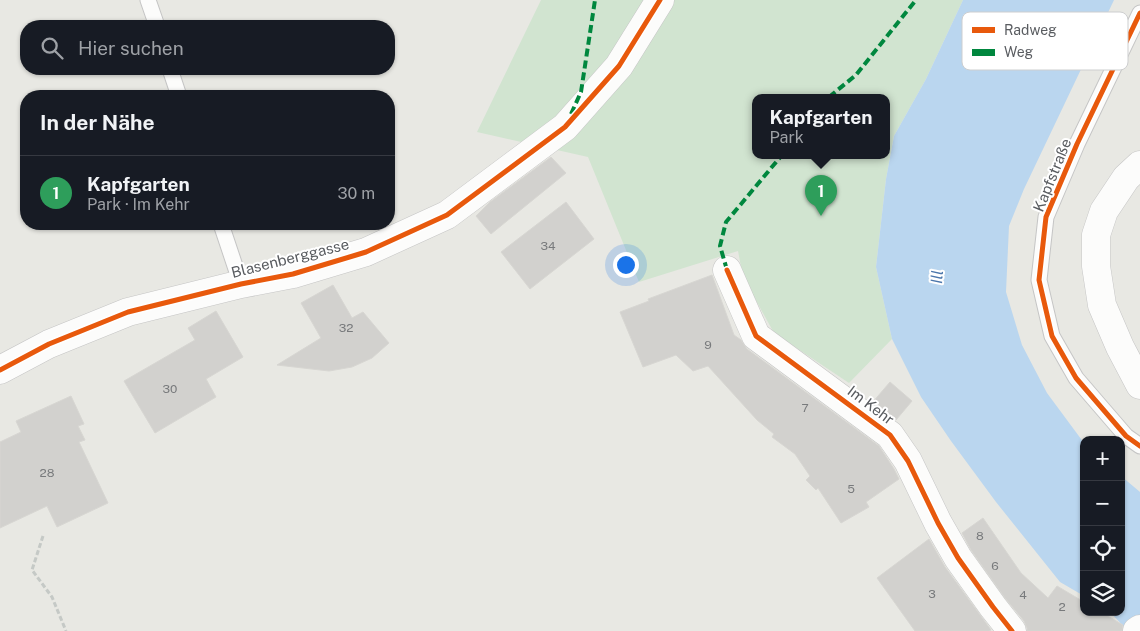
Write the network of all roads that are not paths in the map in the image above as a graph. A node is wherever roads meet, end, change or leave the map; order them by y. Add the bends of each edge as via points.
1 (148, 0) edge
2 (660, 0) edge
3 (1140, 13) edge
4 (154, 20) edge
5 (1128, 38) edge
6 (1113, 70) edge
7 (172, 75) edge
8 (177, 90) edge
9 (1140, 165) edge
10 (223, 230) edge
11 (727, 270) dead end
12 (240, 284) junction
13 (0, 370) edge
14 (1140, 385) edge
15 (1140, 446) edge
16 (1012, 631) edge

1 - 4 lane
2 - 12 street, Blasenberggasse via 619,66 565,127 448,215 366,252 293,274
3 - 5 lane, Kapfstraße
6 - 15 lane, Kapfstraße via 1046,217 1039,280 1052,336 1076,378 1126,436
7 - 8 lane
9 - 14 street via 1126,178 1104,211 1096,235 1096,266 1102,305
10 - 12 lane, Blasenberggasse
11 - 16 street, Im Kehr via 756,336 890,435 908,461 958,558
12 - 13 street, Blasenberggasse via 128,312 49,344

